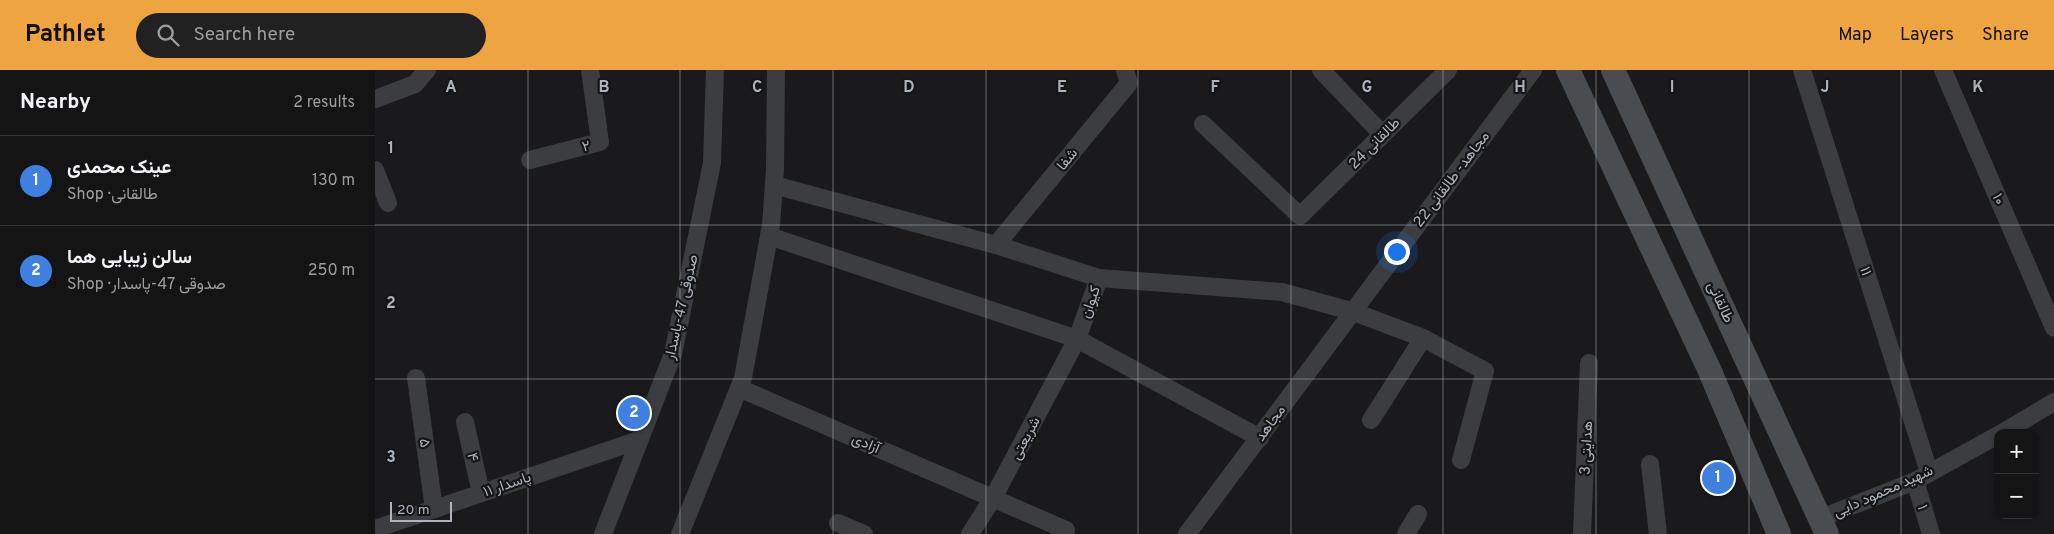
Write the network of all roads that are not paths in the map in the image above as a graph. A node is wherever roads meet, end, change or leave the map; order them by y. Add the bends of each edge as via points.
1 (427, 70) edge
2 (590, 70) edge
3 (715, 70) edge
4 (776, 70) edge
5 (1125, 70) edge
6 (1321, 70) edge
7 (1448, 70) edge
8 (1533, 70) edge
9 (1568, 70) edge
10 (1613, 70) edge
11 (1802, 70) edge
12 (1943, 70) edge
13 (412, 77) edge
14 (375, 99) edge
15 (1203, 124) dead end
16 (1382, 134) junction
17 (529, 160) dead end
18 (375, 170) edge
19 (774, 185) junction
20 (388, 203) dead end
21 (769, 236) junction
22 (996, 245) junction
23 (1099, 278) junction
24 (1351, 311) junction
25 (2054, 328) edge
26 (1423, 338) junction
27 (1077, 340) junction
28 (1589, 363) dead end
29 (416, 378) dead end
30 (739, 388) junction
31 (2054, 402) edge
32 (1371, 420) dead end
33 (465, 422) dead end
34 (2010, 429) edge
35 (1260, 438) junction
36 (1994, 438) edge
37 (639, 440) junction
38 (1461, 460) dead end
39 (1650, 464) dead end
40 (1922, 476) junction
41 (481, 493) junction
42 (993, 498) junction
43 (434, 509) junction
44 (1418, 514) dead end
45 (838, 523) dead end
46 (1824, 526) edge
47 (375, 529) edge
48 (1066, 530) dead end
49 (603, 534) edge
50 (680, 534) edge
51 (864, 534) edge
52 (969, 534) edge
53 (1187, 534) edge
54 (1406, 534) edge
55 (1582, 534) edge
56 (1658, 534) edge
57 (1779, 534) edge
58 (1931, 534) edge

1 - 13 street
2 - 17 street, ۲ via 600,142
3 - 37 street, صدوقی 47-پاسدار via 712,163 677,335 673,354
4 - 19 street
5 - 22 street, شفا via 1129,83
6 - 16 street
7 - 16 street, طالقانی 24
8 - 24 street, مجاهد- طالقانی 22
9 - 57 main road via 1709,369
10 - 46 main road, طالقانی
11 - 40 street, ۱۱
12 - 25 street, ۱۰
13 - 14 street
15 - 16 street, طالقانی 24 via 1299,216
18 - 20 street
19 - 21 street
19 - 22 street, کیوان
21 - 27 street
21 - 30 street
22 - 23 street, کیوان
23 - 24 street via 1281,292
23 - 27 street, کیوان
24 - 26 street
24 - 35 street, مجاهد
26 - 32 street
26 - 38 street via 1485,371
27 - 35 street
27 - 42 street, شریعتی
28 - 55 street, هدایتی 3
29 - 43 street, ۵
30 - 42 street, آزادی
30 - 50 street
31 - 34 street, شهید محمود دایی
33 - 41 street, ۴
35 - 53 street, مجاهد
36 - 40 street, شهید محمود دایی
37 - 41 street, پاسدار ۱۱
37 - 49 street, صدوقی 47-پاسدار
39 - 56 street
40 - 46 street, شهید محمود دایی
40 - 58 street, ۱
41 - 43 street, پاسدار ۱۱
42 - 48 street, آزادی
42 - 52 street, شریعتی
43 - 47 street, پاسدار ۱۱
44 - 54 street
45 - 51 street

